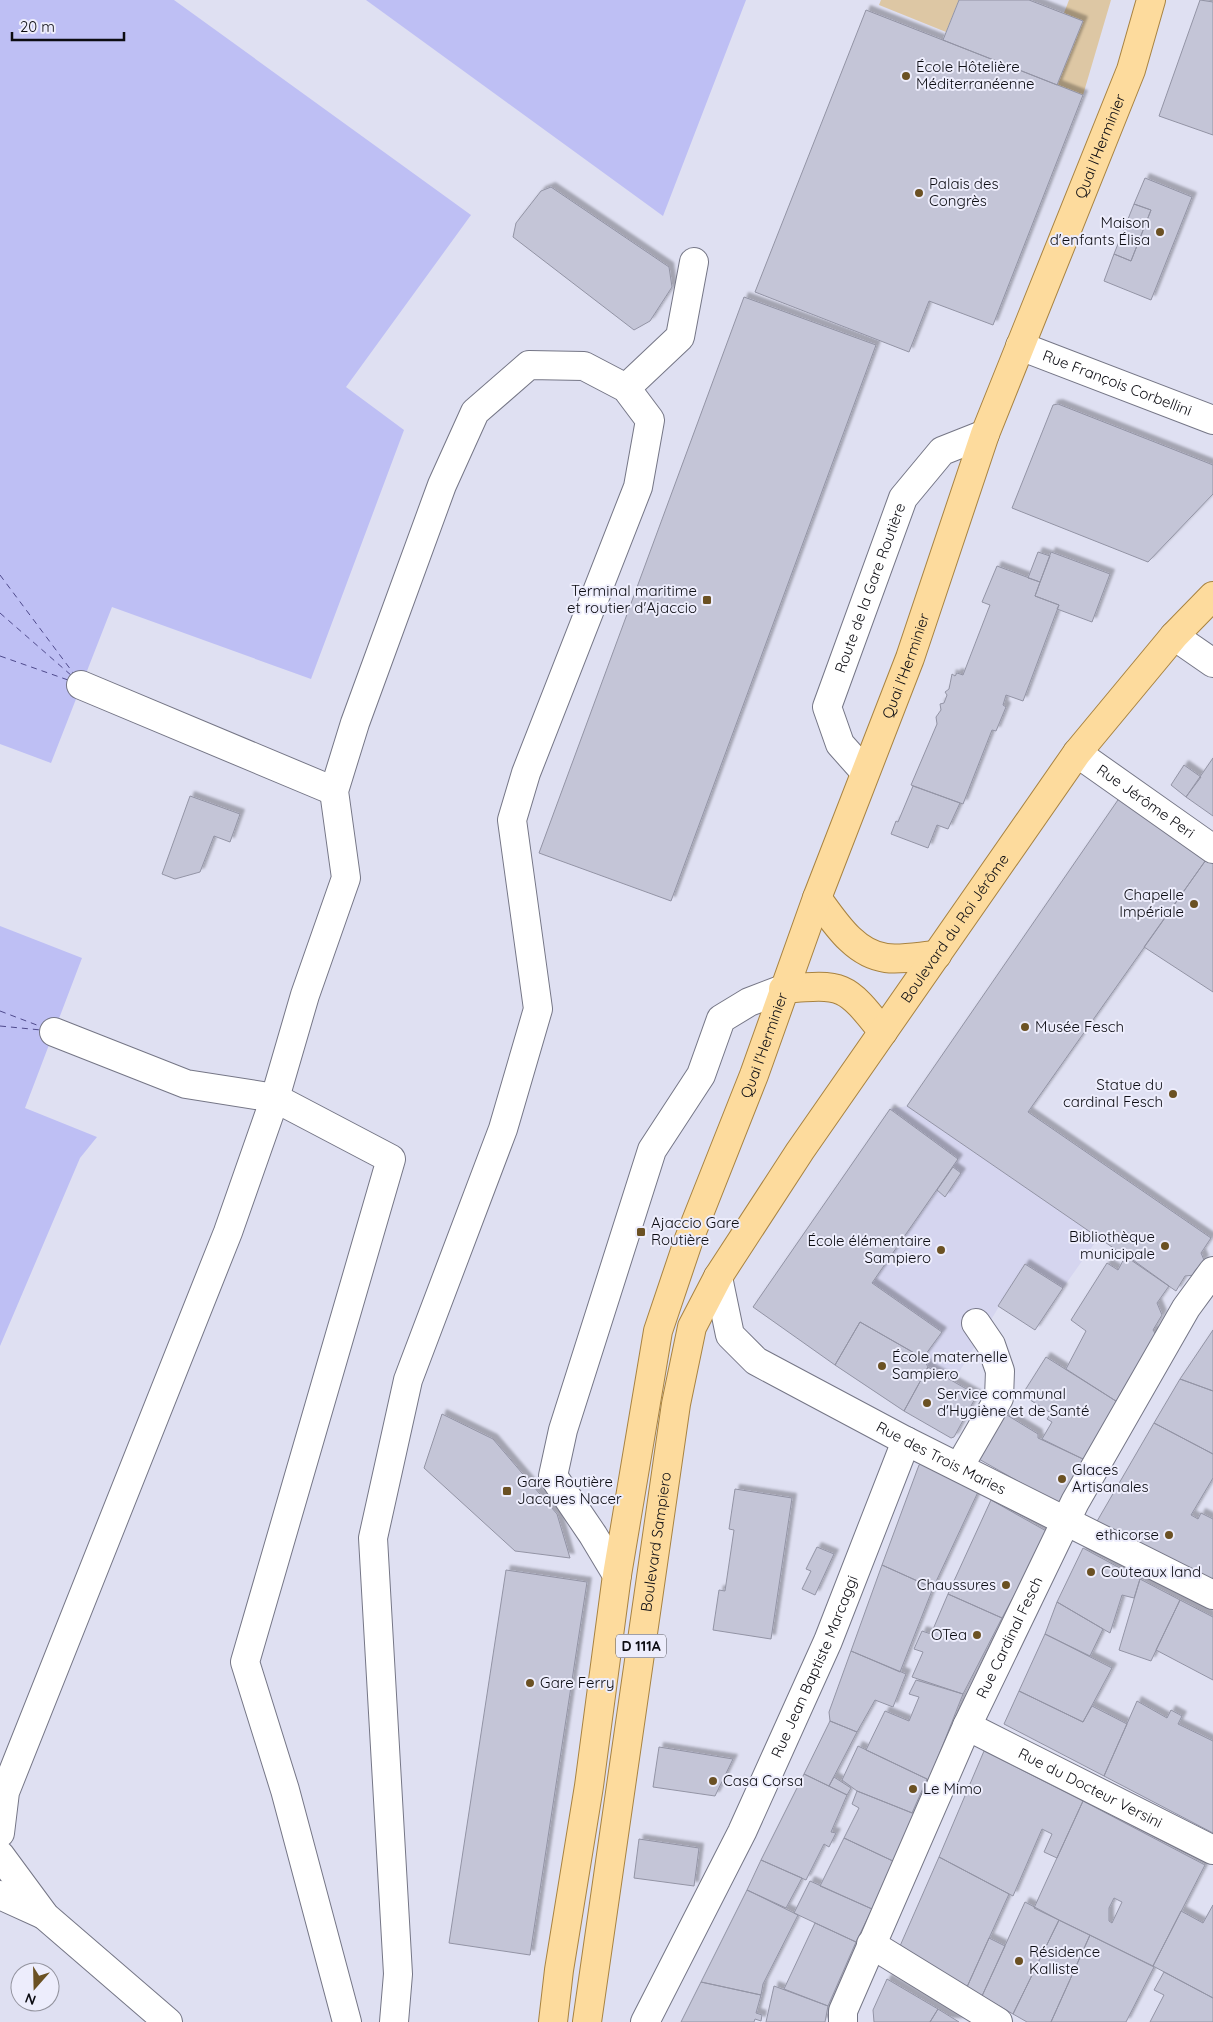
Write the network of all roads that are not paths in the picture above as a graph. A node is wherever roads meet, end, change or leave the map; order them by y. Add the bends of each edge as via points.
1 (1151, 0) edge
2 (694, 262) dead end
3 (1020, 346) junction
4 (626, 388) junction
5 (1213, 420) edge
6 (986, 434) junction
7 (1213, 596) edge
8 (1174, 636) junction
9 (1213, 663) edge
10 (82, 684) dead end
11 (1077, 753) junction
12 (864, 771) junction
13 (334, 791) junction
14 (1213, 850) edge
15 (817, 898) junction
16 (937, 956) junction
17 (783, 988) junction
18 (54, 1032) dead end
19 (883, 1032) junction
20 (276, 1098) junction
21 (1213, 1271) edge
22 (718, 1277) junction
23 (976, 1323) dead end
24 (658, 1331) joint
25 (906, 1440) junction
26 (959, 1467) junction
27 (1067, 1520) junction
28 (617, 1575) junction
29 (1213, 1595) edge
30 (967, 1726) junction
31 (0, 1833) edge
32 (1213, 1850) edge
33 (0, 1855) edge
34 (0, 1895) edge
35 (46, 1916) junction
36 (871, 1944) junction
37 (168, 2022) edge
38 (347, 2022) edge
39 (394, 2022) edge
40 (553, 2022) edge
41 (587, 2022) edge
42 (645, 2022) edge
43 (843, 2022) edge
44 (998, 2022) edge

1 - 3 main road, Quai l'Herminier via 1131,70
2 - 4 street via 680,337
3 - 5 street, Rue François Corbellini
3 - 6 main road, Quai l'Herminier
4 - 13 street via 584,366 529,365 475,412 442,485 354,723
4 - 39 street via 650,420 638,487 526,773 512,820 538,1009 503,1129 408,1380 373,1538 398,1974
6 - 12 main road, Quai l'Herminier via 910,658
6 - 12 street, Route de la Gare Routière via 942,451 903,498 827,707 840,744
7 - 8 main road, Boulevard du Roi Jérôme / D 111A
8 - 9 street
8 - 11 main road, Boulevard du Roi Jérôme / D 111A
10 - 13 street
11 - 14 street, Rue Jérôme Peri
11 - 16 main road, Boulevard du Roi Jérôme / D 111A
12 - 15 main road, Quai l'Herminier
13 - 20 street via 346,878 305,995
15 - 16 main road via 846,936 865,950 885,958
15 - 17 main road, Quai l'Herminier
16 - 19 main road, Boulevard du Roi Jérôme / D 111A
17 - 19 main road via 824,985 846,991 863,1006
17 - 24 main road, Quai l'Herminier
17 - 28 street via 749,1002 721,1019 701,1075 652,1150 564,1430 553,1476
18 - 20 street via 186,1084
19 - 22 main road, Boulevard du Roi Jérôme / D 111A
20 - 31 street via 228,1232 6,1792
20 - 38 street via 391,1159 245,1662 285,1790
21 - 27 street, Rue Cardinal Fesch via 1186,1308 1074,1502
22 - 25 street, Rue des Trois Maries via 730,1335 756,1361
22 - 41 main road, Boulevard Sampiero / D 111A via 692,1326 676,1404
23 - 26 street via 991,1345 1000,1371 999,1398
24 - 28 main road, Boulevard Sampiero / D 111A
25 - 26 street, Rue des Trois Maries
25 - 42 street, Rue Jean Baptiste Marcaggi via 820,1660 742,1832
26 - 27 street, Rue des Trois Maries
27 - 29 street, Rue des Trois Maries
27 - 30 street, Rue Cardinal Fesch
28 - 40 main road, Boulevard Sampiero / D 111A
30 - 32 street, Rue du Docteur Versini
30 - 36 street, Rue Cardinal Fesch
33 - 35 street
34 - 35 street
35 - 37 street
36 - 43 street, Rue Cardinal Fesch via 843,2011
36 - 44 street

